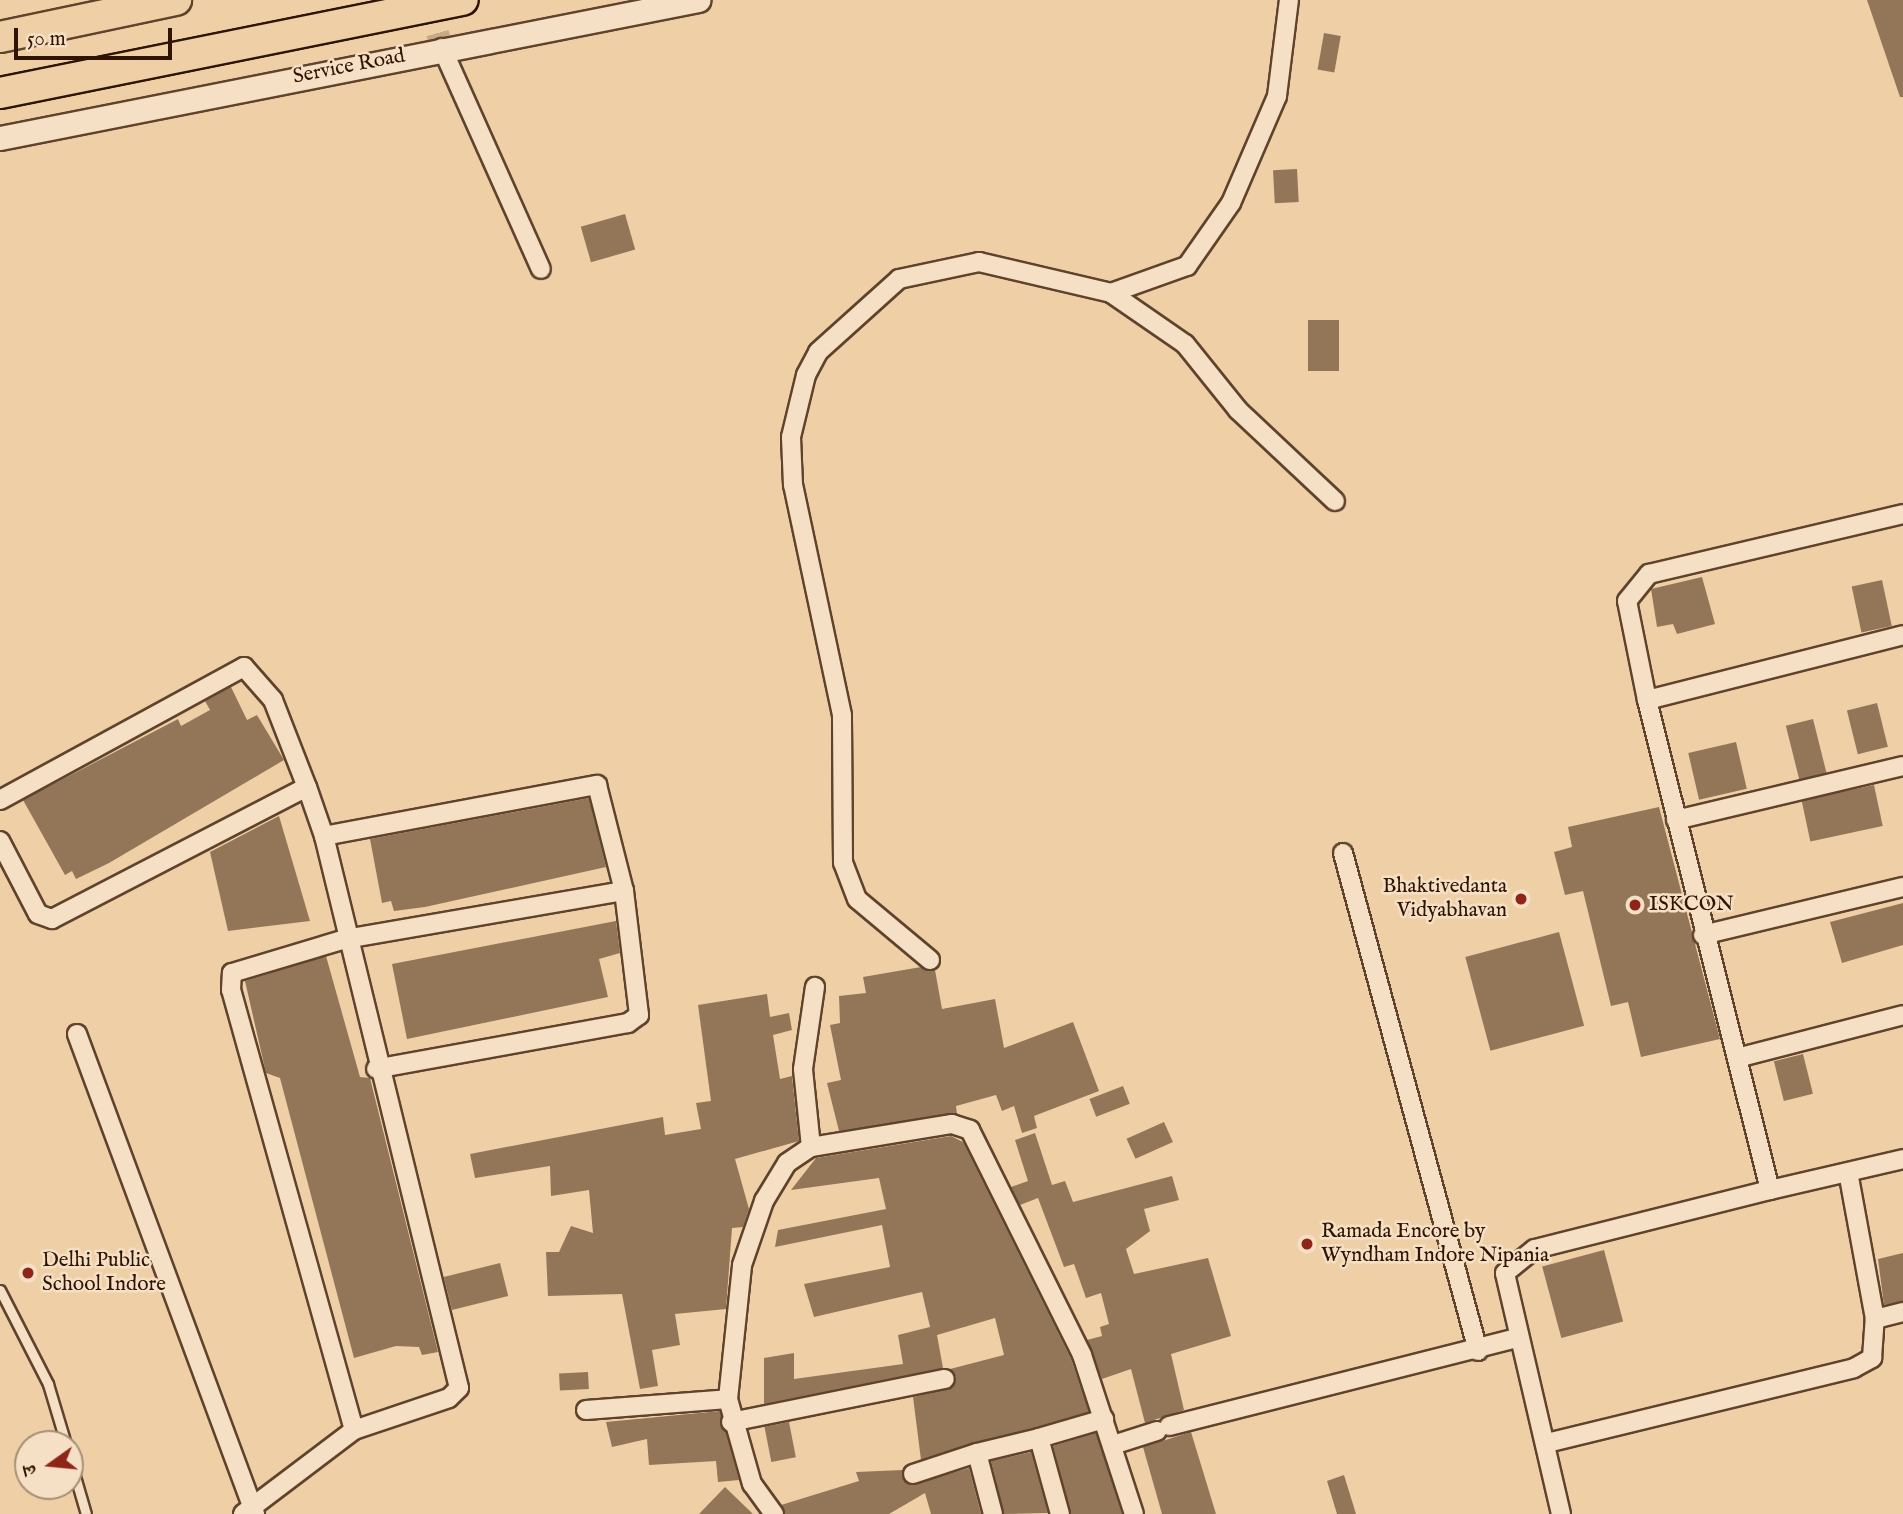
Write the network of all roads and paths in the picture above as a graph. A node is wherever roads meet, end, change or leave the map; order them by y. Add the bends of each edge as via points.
1 (176, 0) edge
2 (463, 0) edge
3 (698, 0) edge
4 (1289, 0) edge
5 (0, 37) edge
6 (442, 48) junction
7 (0, 93) edge
8 (0, 138) edge
9 (541, 269) dead end
10 (1111, 293) junction
11 (1335, 501) dead end
12 (1903, 514) edge
13 (1903, 635) edge
14 (1647, 700) junction
15 (1903, 766) edge
16 (307, 787) junction
17 (0, 800) edge
18 (1676, 820) junction
19 (324, 836) junction
20 (0, 841) edge
21 (1343, 853) dead end
22 (1903, 887) edge
23 (624, 891) junction
24 (1703, 935) junction
25 (345, 939) junction
26 (930, 960) dead end
27 (815, 988) dead end
28 (1903, 1015) edge
29 (76, 1034) dead end
30 (1737, 1058) junction
31 (376, 1069) junction
32 (811, 1147) junction
33 (1903, 1159) edge
34 (1848, 1172) junction
35 (1770, 1190) junction
36 (0, 1290) edge
37 (1903, 1312) edge
38 (1875, 1319) junction
39 (1518, 1338) junction
40 (1478, 1351) junction
41 (945, 1379) dead end
42 (728, 1399) junction
43 (586, 1410) dead end
44 (1104, 1419) junction
45 (731, 1422) junction
46 (62, 1430) edge
47 (354, 1430) junction
48 (1039, 1438) junction
49 (1547, 1443) junction
50 (1113, 1445) junction
51 (977, 1453) junction
52 (913, 1474) dead end
53 (250, 1512) edge
54 (774, 1514) edge
55 (993, 1514) edge
56 (1060, 1514) edge
57 (1134, 1514) edge
58 (1561, 1514) edge

1 - 5 highway
2 - 7 highway, bridge
3 - 6 street, Service Road
4 - 10 street via 1277,96 1231,203 1187,266
6 - 8 street, Service Road
6 - 9 street
10 - 11 street via 1185,344 1238,410
10 - 26 street via 979,262 899,279 818,352 806,375 791,437 793,485 842,715 843,863 857,899
12 - 14 street via 1649,573 1627,601
13 - 14 street
14 - 18 street
15 - 18 street
16 - 17 street via 273,700 244,667
16 - 19 street
16 - 20 street via 52,919 38,914
18 - 24 street
19 - 23 street via 592,782 601,789
19 - 25 street
21 - 40 street
22 - 24 street
23 - 25 street
23 - 31 street via 642,1008 634,1021
24 - 30 street
25 - 31 street
25 - 47 street via 241,966 230,981
27 - 32 street via 803,1069
28 - 30 street
29 - 53 street
30 - 35 street
31 - 47 street via 459,1388 449,1398
32 - 42 street via 787,1163 764,1201 742,1265
32 - 44 street via 952,1124 970,1130 1082,1355
33 - 34 street
34 - 35 street
34 - 38 street
35 - 39 street via 1535,1249 1515,1260 1505,1273
36 - 46 lane via 48,1384
37 - 38 street
38 - 49 street via 1876,1350 1854,1368
39 - 40 street
39 - 49 street
40 - 50 street via 1163,1428
41 - 45 street
42 - 43 street
42 - 45 street
44 - 48 street
44 - 50 street
45 - 54 street via 752,1484
47 - 53 street
48 - 51 street
48 - 56 street
49 - 58 street
50 - 57 street
51 - 52 street
51 - 55 street

